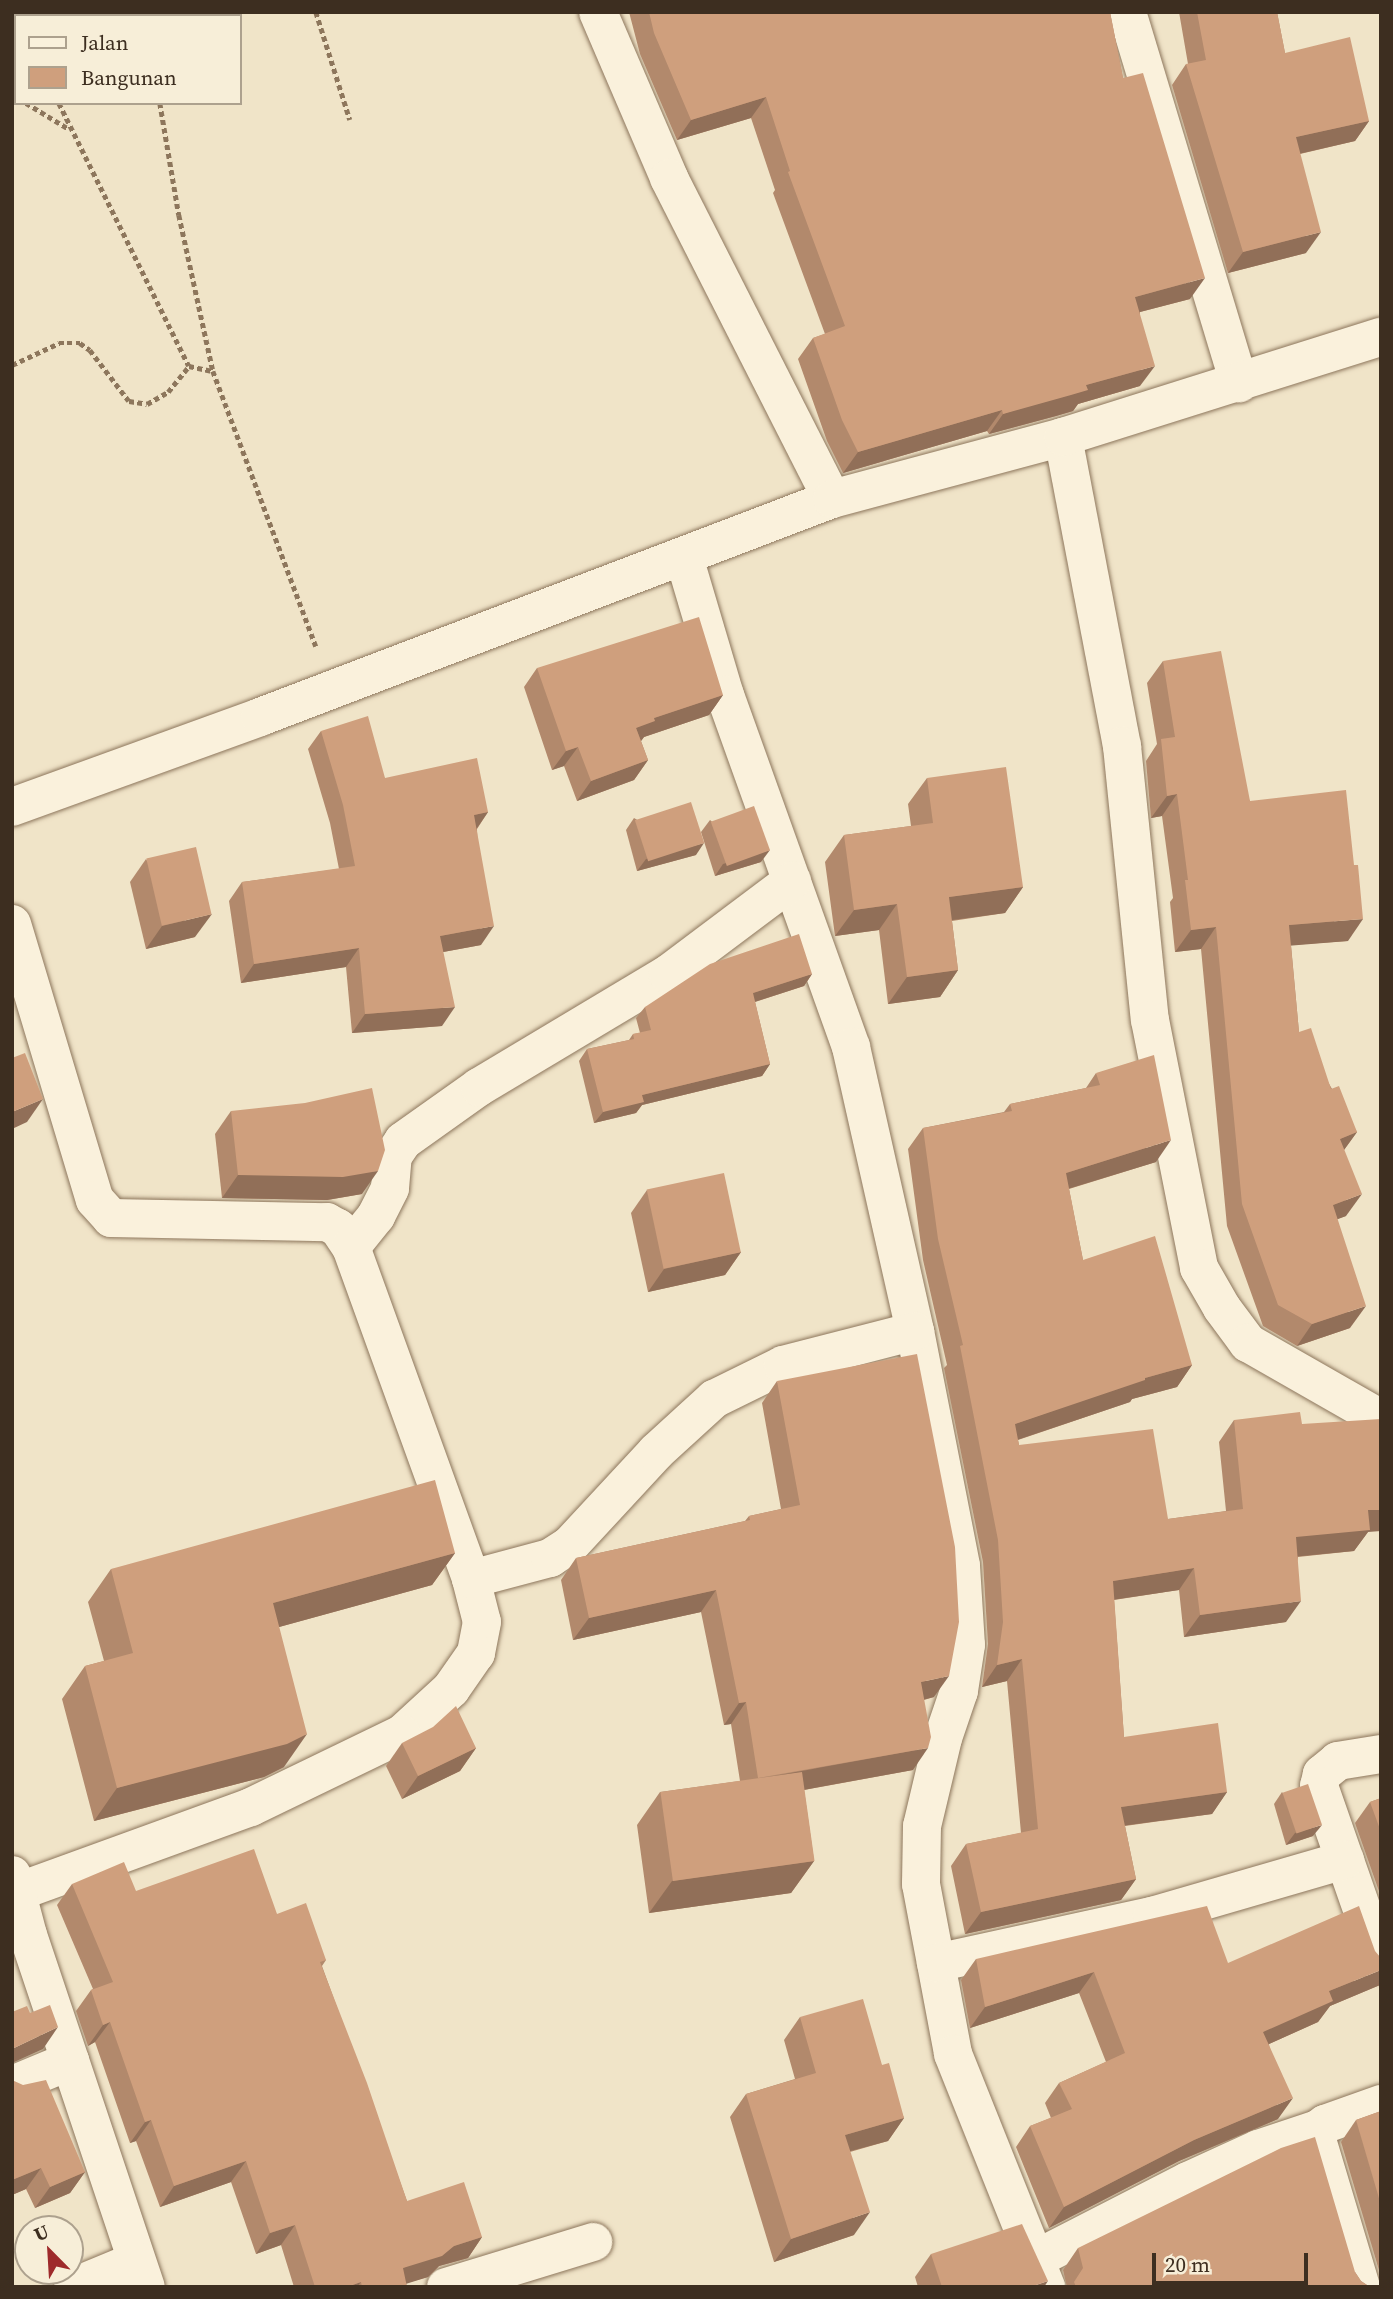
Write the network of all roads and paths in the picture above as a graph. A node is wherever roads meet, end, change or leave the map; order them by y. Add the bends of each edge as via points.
1 (316, 12) edge
2 (598, 12) edge
3 (1126, 12) edge
4 (29, 105) edge
5 (60, 105) edge
6 (160, 105) edge
7 (350, 120) dead end
8 (70, 129) junction
9 (1378, 338) edge
10 (12, 365) edge
11 (189, 366) junction
12 (213, 371) junction
13 (1239, 384) junction
14 (1063, 437) junction
15 (832, 499) junction
16 (684, 557) junction
17 (333, 690) junction
18 (12, 807) edge
19 (792, 881) junction
20 (12, 924) edge
21 (351, 1247) junction
22 (915, 1331) junction
23 (1381, 1419) edge
24 (471, 1579) junction
25 (1381, 1754) edge
26 (1345, 1860) junction
27 (15, 1884) edge
28 (936, 1963) junction
29 (1381, 1964) edge
30 (70, 2061) junction
31 (12, 2085) edge
32 (1381, 2105) edge
33 (1318, 2129) junction
34 (593, 2242) dead end
35 (1041, 2273) edge
36 (141, 2274) edge
37 (73, 2287) edge
38 (446, 2287) edge
39 (1361, 2287) edge

1 - 7 path
2 - 15 street via 669,178
3 - 13 street
4 - 8 path
5 - 8 path
6 - 12 path
8 - 11 path
9 - 13 street
10 - 11 path via 58,343 80,344 129,401 147,404 167,392
11 - 12 path
12 - 17 path
13 - 14 street
14 - 15 street
14 - 23 street via 1122,746 1150,1020 1199,1268 1248,1343
15 - 16 street
16 - 17 street
16 - 19 street via 725,695
17 - 18 street
19 - 21 street via 668,974 479,1087 403,1141 393,1156 390,1188 376,1216
19 - 22 street via 851,1046
20 - 21 street via 95,1200 111,1218 327,1223 338,1228
21 - 24 street
22 - 24 street via 783,1366 714,1399 691,1416 570,1545 541,1561
22 - 28 street via 961,1566 966,1644 959,1691 922,1826 920,1884
24 - 27 street via 482,1622 476,1653 451,1689 402,1734 251,1807
25 - 26 street via 1338,1761 1320,1779
26 - 28 street via 1152,1916
26 - 29 street
27 - 30 street
28 - 35 street via 953,2054
30 - 31 street
30 - 36 street
32 - 33 street
33 - 35 street via 1258,2148 1199,2175
33 - 39 street via 1319,2148
34 - 38 street
36 - 37 street

